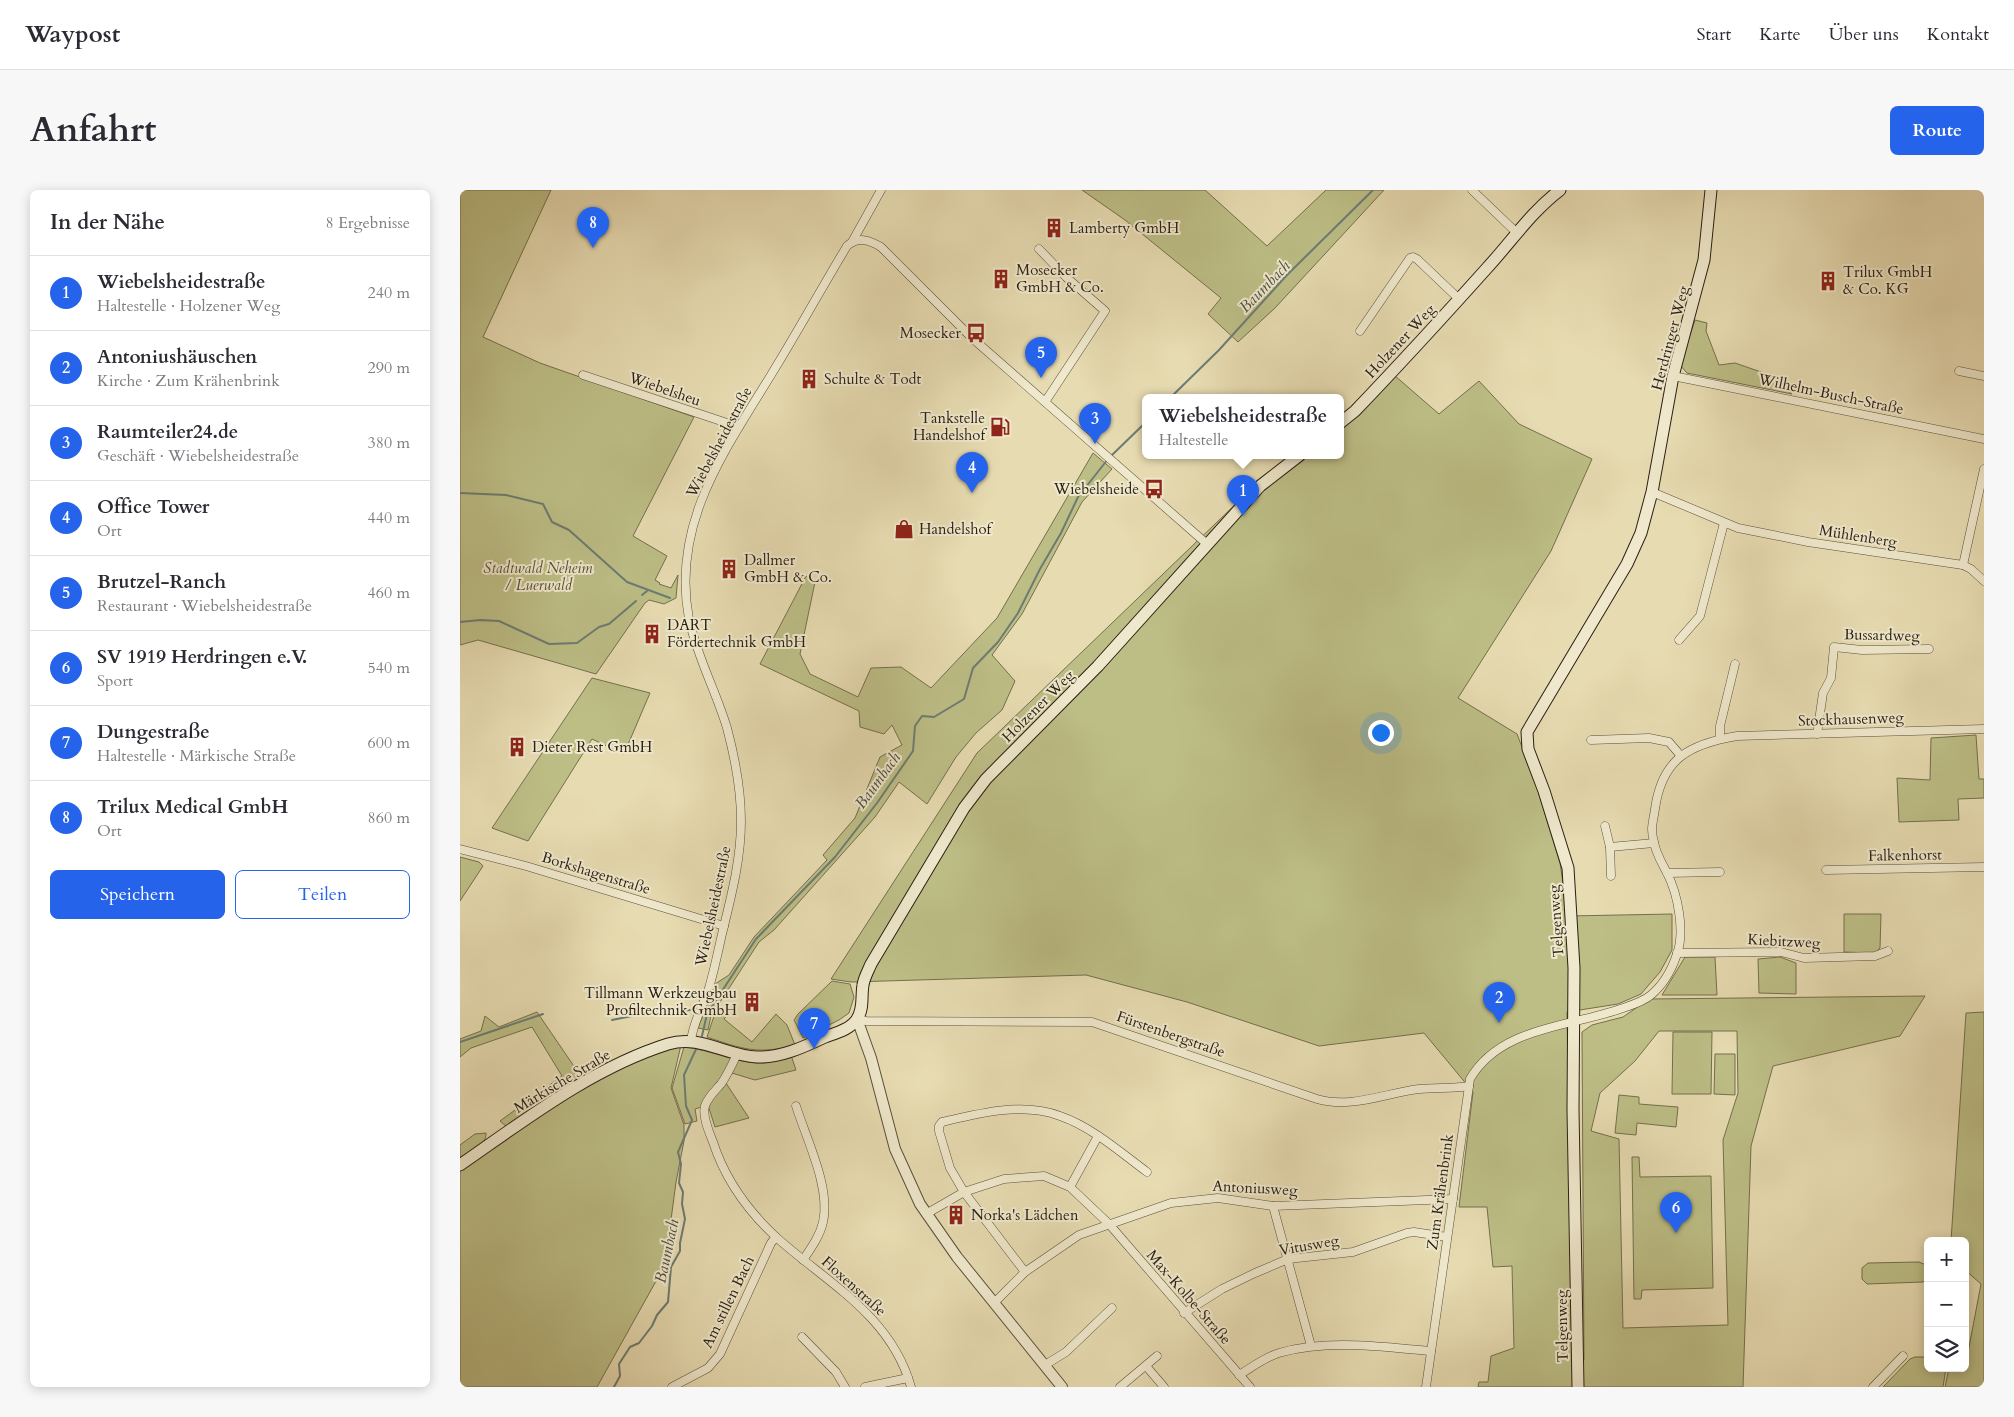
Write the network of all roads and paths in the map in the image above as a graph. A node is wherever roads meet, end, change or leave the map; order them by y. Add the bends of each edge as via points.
1 (881, 190) edge
2 (1472, 190) edge
3 (1560, 190) edge
4 (1712, 190) edge
5 (1516, 233) junction
6 (852, 242) junction
7 (1039, 249) dead end
8 (1459, 299) junction
9 (1360, 331) dead end
10 (1959, 371) dead end
11 (583, 375) dead end
12 (1673, 376) junction
13 (1984, 376) edge
14 (1045, 402) junction
15 (1344, 419) edge
16 (739, 427) junction
17 (1984, 439) edge
18 (1295, 459) edge
19 (1984, 469) edge
20 (1652, 492) junction
21 (1724, 523) junction
22 (1207, 544) junction
23 (1963, 566) junction
24 (1984, 581) edge
25 (1678, 640) dead end
26 (1929, 650) dead end
27 (1735, 664) dead end
28 (1984, 728) edge
29 (1817, 734) junction
30 (1720, 739) junction
31 (1591, 740) dead end
32 (1680, 756) junction
33 (1605, 826) dead end
34 (1654, 843) junction
35 (1610, 847) junction
36 (460, 849) edge
37 (1984, 867) edge
38 (1826, 870) dead end
39 (1720, 872) dead end
40 (1667, 873) junction
41 (1611, 876) dead end
42 (724, 926) junction
43 (1888, 951) dead end
44 (1677, 953) junction
45 (857, 1019) junction
46 (1574, 1023) junction
47 (1531, 1034) joint
48 (691, 1040) junction
49 (736, 1054) junction
50 (1469, 1086) junction
51 (796, 1106) dead end
52 (1098, 1136) junction
53 (460, 1165) edge
54 (1147, 1172) dead end
55 (1070, 1187) junction
56 (964, 1192) junction
57 (1453, 1199) junction
58 (1273, 1206) junction
59 (926, 1214) junction
60 (1109, 1224) junction
61 (776, 1237) junction
62 (1447, 1237) junction
63 (1288, 1259) junction
64 (804, 1260) junction
65 (1025, 1272) junction
66 (995, 1302) junction
67 (1112, 1308) dead end
68 (1184, 1313) junction
69 (802, 1337) dead end
70 (1311, 1346) junction
71 (1431, 1351) junction
72 (1157, 1356) dead end
73 (1904, 1356) dead end
74 (1045, 1365) junction
75 (1146, 1366) junction
76 (1239, 1375) junction
77 (908, 1378) junction
78 (672, 1387) edge
79 (845, 1387) edge
80 (865, 1387) edge
81 (911, 1387) edge
82 (1062, 1387) edge
83 (1120, 1387) edge
84 (1164, 1387) edge
85 (1250, 1387) edge
86 (1426, 1387) edge
87 (1578, 1387) edge
88 (1873, 1387) edge

1 - 6 street, Wiebelsheidestraße
2 - 5 street
3 - 5 main road, Holzener Weg
4 - 12 main road, Herdringer Weg via 1700,282
5 - 8 main road, Holzener Weg
6 - 14 street via 870,240 881,246 972,338
6 - 16 street, Wiebelsheidestraße
7 - 14 street via 1105,311
8 - 9 street via 1413,257
8 - 15 main road, Holzener Weg
10 - 13 street
11 - 16 street, Wiebelsheu
12 - 17 street, Wilhelm-Busch-Straße
12 - 20 main road, Herdringer Weg
14 - 22 street
16 - 42 street, Wiebelsheidestraße via 701,501 688,541 685,569 692,633 727,728 740,794 738,861
18 - 22 main road, Holzener Weg via 1264,482
19 - 23 street
20 - 21 street, Mühlenberg
20 - 46 main road, Telgenweg via 1641,533 1627,564 1527,732 1528,749 1568,868
21 - 23 street, Mühlenberg via 1808,542
21 - 25 street via 1700,616
22 - 45 main road, Holzener Weg via 1098,666 973,795 871,964
23 - 24 street, Mühlenberg
26 - 29 street, Bussardweg via 1834,647 1831,678 1822,693
27 - 30 street via 1720,726
28 - 29 street, Stockhausenweg
29 - 30 street, Stockhausenweg
30 - 32 street, Stockhausenweg via 1694,747
31 - 32 street via 1649,738 1669,742
32 - 34 street, Stockhausenweg via 1657,795 1651,823
33 - 35 street
34 - 35 street
34 - 40 street, Stockhausenweg via 1661,866
35 - 41 street
36 - 42 street, Borkshagenstraße
37 - 38 street, Falkenhorst
39 - 40 street
40 - 44 street, Stockhausenweg via 1680,922
42 - 48 street, Wiebelsheidestraße via 709,988
43 - 44 street, Kiebitzweg via 1875,956 1804,958 1781,952
44 - 46 street, Stockhausenweg via 1666,978 1650,996
45 - 49 main road, Märkische Straße via 852,1025 782,1054 757,1057
45 - 50 street, Fürstenbergstraße via 1092,1022 1333,1102 1351,1102 1418,1089
45 - 59 street via 895,1149
46 - 47 street, Stockhausenweg
46 - 87 main road, Telgenweg
47 - 50 street, Zum Krähenbrink via 1496,1049 1481,1062
48 - 49 main road, Märkische Straße
48 - 53 main road, Märkische Straße via 669,1044 599,1074
49 - 61 street, Floxenstraße via 728,1073 708,1099 706,1119 722,1165 748,1208
50 - 57 street, Zum Krähenbrink
51 - 64 street, Floxenstraße via 818,1171 824,1203 819,1234
52 - 54 street
52 - 55 street
52 - 56 street via 1059,1115 1044,1112 996,1111 942,1122 939,1131 950,1168
55 - 56 street via 1044,1176 1033,1176 1004,1179
55 - 60 street, Max-Kolbe-Straße
56 - 59 street
56 - 65 street
57 - 58 street, Antoniusweg
57 - 62 street, Zum Krähenbrink
58 - 60 street, Antoniusweg via 1218,1198 1198,1199 1171,1203
58 - 63 street
59 - 66 street
60 - 65 street, Antoniusweg via 1068,1241
60 - 68 street, Max-Kolbe-Straße
61 - 64 street, Floxenstraße
61 - 78 street, Am stillen Bach via 720,1354 708,1368
62 - 63 street, Vitusweg via 1414,1232 1353,1252
62 - 71 street, Zum Krähenbrink
63 - 68 street, Vitusweg via 1230,1285
63 - 70 street
64 - 77 street, Floxenstraße via 849,1296 882,1330 898,1353
65 - 66 street, Antoniusweg
66 - 74 street
67 - 74 street via 1066,1352
68 - 76 street, Max-Kolbe-Straße
69 - 79 street via 836,1372
70 - 71 street
70 - 76 street via 1278,1354
71 - 86 street, Zum Krähenbrink
72 - 75 street
73 - 88 street
74 - 82 street
75 - 83 street
75 - 84 street
76 - 85 street, Max-Kolbe-Straße
77 - 80 street
77 - 81 street, Floxenstraße

